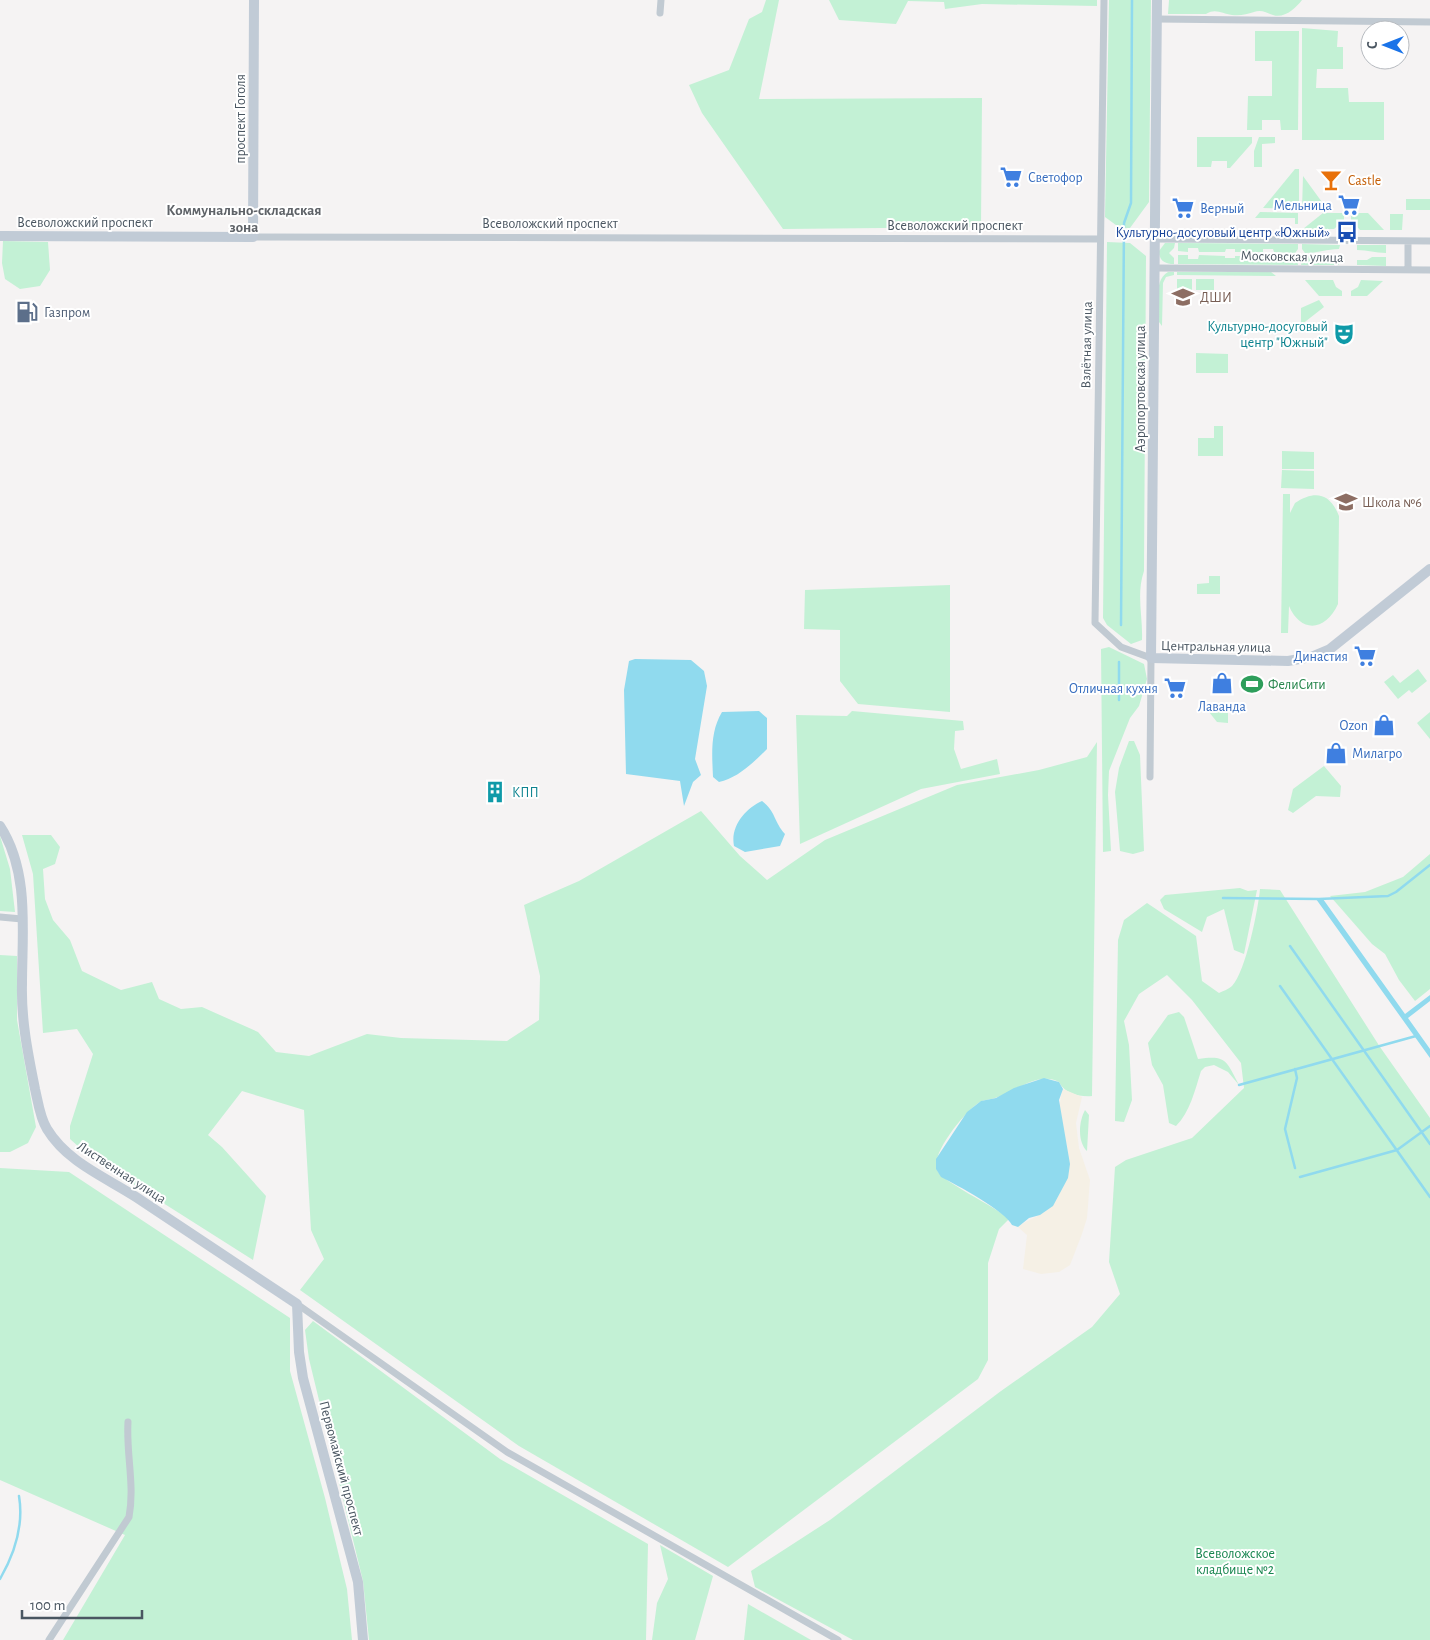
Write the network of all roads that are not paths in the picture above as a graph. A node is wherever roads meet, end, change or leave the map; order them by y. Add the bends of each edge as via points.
1 (254, 0) edge
2 (661, 0) edge
3 (1104, 0) edge
4 (1157, 0) edge
5 (660, 13) dead end
6 (1157, 19) junction
7 (1430, 22) edge
8 (0, 236) edge
9 (253, 237) junction
10 (1155, 238) junction
11 (1100, 239) junction
12 (1408, 241) junction
13 (1430, 241) edge
14 (1154, 268) junction
15 (1408, 270) junction
16 (1430, 270) edge
17 (1430, 569) edge
18 (1151, 658) junction
19 (1150, 777) dead end
20 (0, 826) edge
21 (0, 918) edge
22 (22, 920) junction
23 (297, 1304) junction
24 (128, 1422) dead end
25 (49, 1640) edge
26 (363, 1640) edge
27 (838, 1640) edge

1 - 9 street, проспект Гоголя
2 - 5 street
3 - 11 street, Взлётная улица
4 - 6 street, Аэропортовская улица
6 - 7 street
6 - 10 street, Аэропортовская улица
8 - 9 street, Всеволожский проспект
9 - 11 street, Всеволожский проспект
10 - 12 street, Московская улица
10 - 14 street, Аэропортовская улица
11 - 18 street, Взлётная улица via 1095,623 1121,647
12 - 13 street, Московская улица
12 - 15 street
14 - 15 street, Московская улица
14 - 18 street, Аэропортовская улица
15 - 16 street, Московская улица
17 - 18 street, Центральная улица via 1330,649 1311,657 1288,661
18 - 19 street, Аэропортовская улица
20 - 22 street, Лиственная улица via 16,859
21 - 22 street
22 - 23 street, Лиственная улица via 25,1044 40,1112 56,1143 81,1164
23 - 26 street, Первомайский проспект via 303,1378 358,1582
23 - 27 street via 507,1452
24 - 25 street via 133,1497 129,1517

